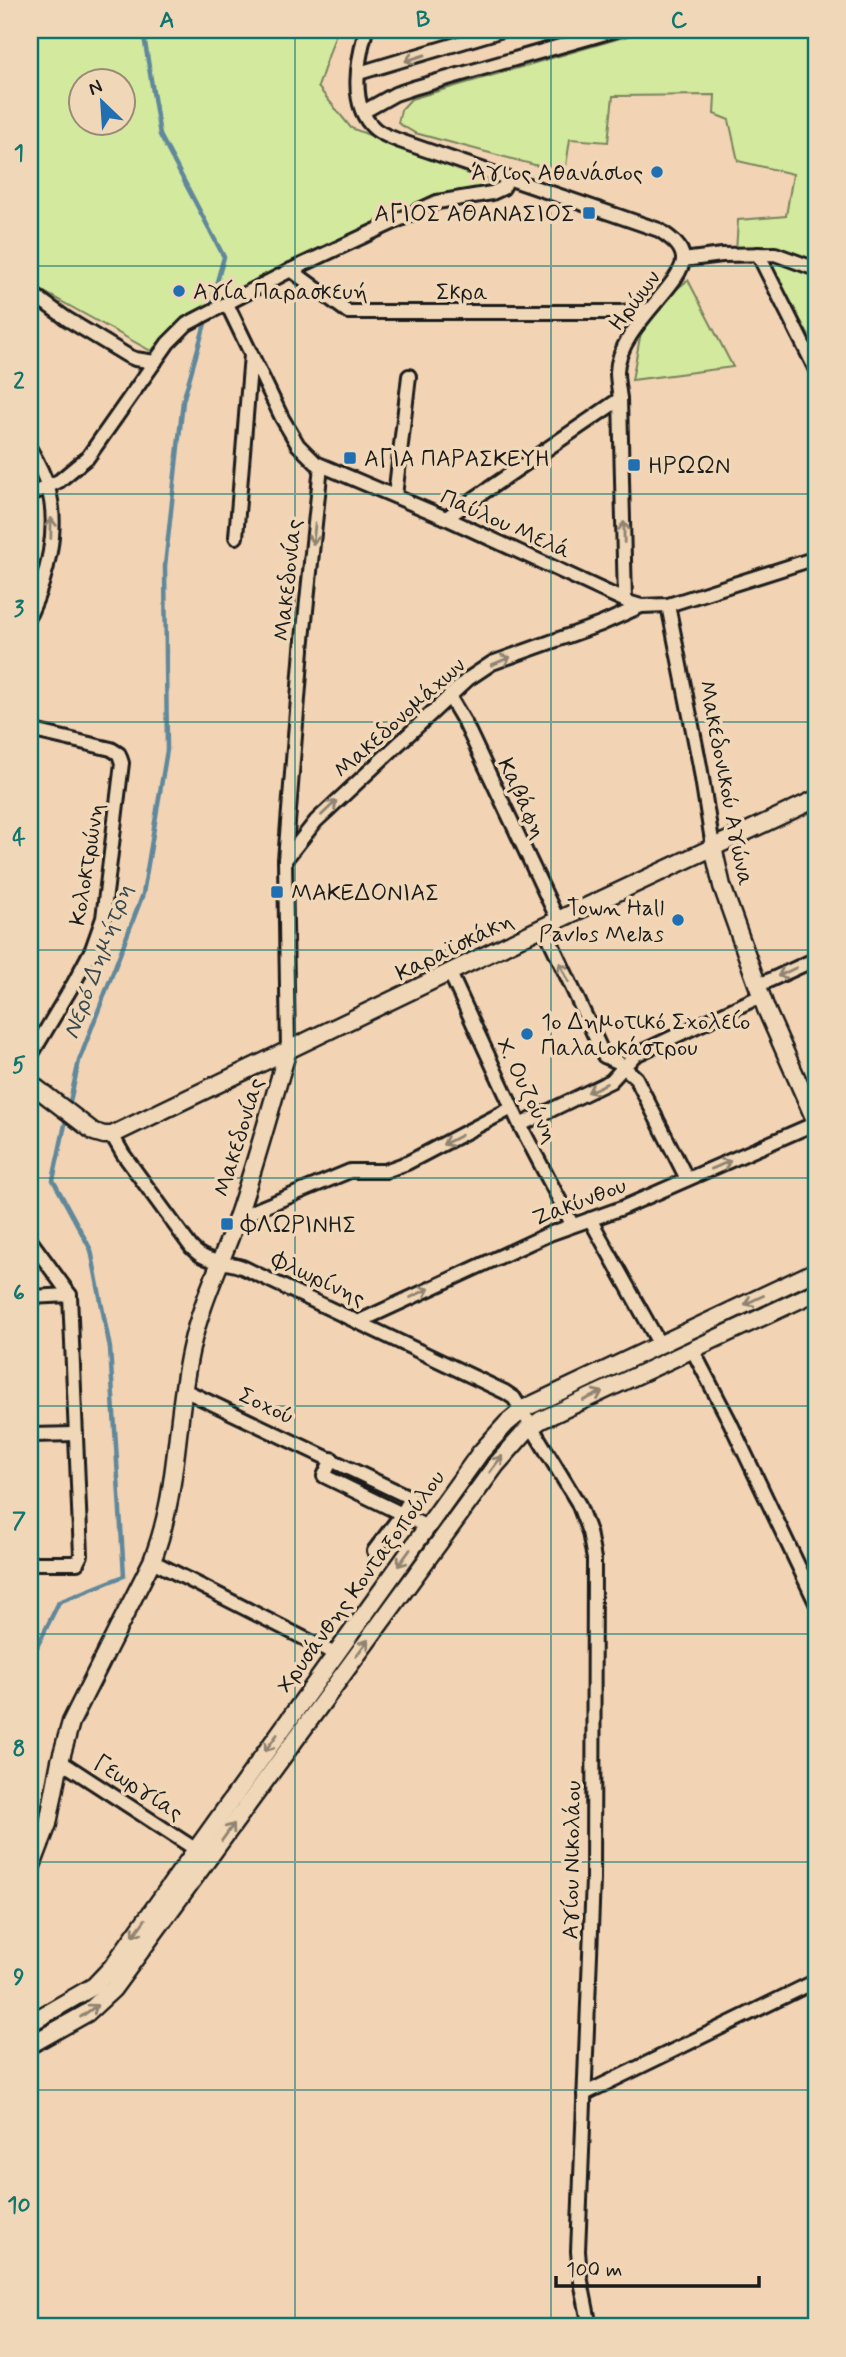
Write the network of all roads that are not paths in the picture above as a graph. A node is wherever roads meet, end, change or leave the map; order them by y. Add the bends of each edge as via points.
1 (366, 30) edge
2 (503, 30) edge
3 (616, 30) edge
4 (359, 74) junction
5 (363, 113) junction
6 (508, 179) junction
7 (758, 254) junction
8 (683, 260) junction
9 (816, 269) edge
10 (291, 270) junction
11 (30, 292) edge
12 (227, 304) junction
13 (647, 310) junction
14 (251, 354) junction
15 (155, 362) junction
16 (816, 370) edge
17 (409, 376) dead end
18 (620, 399) junction
19 (30, 449) edge
20 (321, 466) junction
21 (48, 487) junction
22 (30, 495) edge
23 (396, 496) junction
24 (446, 518) junction
25 (236, 537) dead end
26 (816, 558) edge
27 (625, 600) junction
28 (668, 605) junction
29 (640, 606) junction
30 (30, 614) edge
31 (449, 696) junction
32 (30, 730) edge
33 (816, 799) edge
34 (713, 846) junction
35 (285, 860) junction
36 (551, 924) junction
37 (816, 959) edge
38 (450, 973) junction
39 (759, 991) junction
40 (288, 1050) junction
41 (30, 1057) edge
42 (625, 1067) junction
43 (30, 1083) edge
44 (512, 1108) junction
45 (815, 1115) edge
46 (520, 1125) junction
47 (112, 1135) junction
48 (687, 1179) junction
49 (237, 1218) junction
50 (590, 1219) junction
51 (572, 1224) junction
52 (30, 1240) edge
53 (219, 1263) junction
54 (816, 1271) edge
55 (816, 1292) edge
56 (70, 1295) junction
57 (30, 1297) edge
58 (358, 1322) junction
59 (660, 1345) junction
60 (692, 1349) junction
61 (184, 1390) junction
62 (523, 1410) junction
63 (531, 1426) junction
64 (30, 1434) edge
65 (76, 1434) junction
66 (332, 1459) junction
67 (402, 1514) junction
68 (427, 1527) junction
69 (374, 1551) dead end
70 (152, 1561) junction
71 (30, 1563) edge
72 (816, 1603) edge
73 (335, 1654) junction
74 (60, 1761) junction
75 (195, 1849) junction
76 (30, 1871) edge
77 (816, 1982) edge
78 (30, 2023) edge
79 (30, 2045) edge
80 (583, 2094) junction
81 (590, 2327) edge

1 - 4 street
2 -> 4 street
3 - 5 street via 413,88
4 - 5 street
5 - 6 street, Ηρώων via 373,127 388,136
6 - 8 street, Ηρώων via 659,230 673,240
6 - 10 street via 498,191 437,202
7 - 8 street
7 - 9 street via 775,254
7 - 16 street
8 - 13 street, Ηρώων via 678,276
10 - 12 street
10 - 13 street, Σκρα via 348,312
11 - 15 street via 128,356
12 - 14 street, Παύλου Μελά
12 - 15 street via 180,330
13 - 18 street, Ηρώων via 620,359
14 - 20 street, Παύλου Μελά via 292,435 303,452
14 - 25 street
15 - 21 street via 88,457
17 - 23 street
18 - 24 street
27 -> 18 street, Ηρώων
19 - 21 street
20 - 23 street, Παύλου Μελά
20 -> 35 street, Μακεδονίας
21 - 22 street
30 -> 21 street via 50,554
23 - 24 street, Παύλου Μελά
24 - 27 street, Παύλου Μελά
26 - 28 street, Παύλου Μελά
27 - 29 street, Παύλου Μελά
28 - 29 street, Παύλου Μελά
28 - 34 street, Μακεδονικού Αγώνα
31 -> 29 street, Μακεδονομάχων via 492,663
35 -> 31 street, Μακεδονομάχων via 316,821
31 - 36 street, Καβάφη via 465,723
32 - 41 street, Κολοκτρώνη via 110,749 119,754 122,763 103,918 92,949
33 - 34 street, Καραϊσκάκη
34 - 36 street, Καραϊσκάκη
34 - 39 street, Μακεδονικού Αγώνα via 722,886
35 - 40 street, Μακεδονίας
36 - 38 street, Καραϊσκάκη
42 -> 36 street, Καβάφη via 604,1056
37 -> 39 street
38 - 40 street, Καραϊσκάκη
38 - 44 street, Χ. Ουζούνη
39 - 42 street via 635,1055
39 - 45 street, Μακεδονικού Αγώνα
40 - 47 street, Καραϊσκάκη
40 - 49 street, Μακεδονίας
42 -> 46 street via 611,1081
42 - 48 street, Καβάφη via 636,1078
43 - 47 street via 83,1124 99,1134
44 - 46 street, Χ. Ουζούνη
44 -> 49 street via 407,1163 385,1171 350,1171
48 -> 45 street, Ζακύνθου
46 - 51 street, Χ. Ουζούνη
47 - 53 street, Φλωρίνης via 191,1247 202,1258
48 - 50 street, Ζακύνθου
49 - 53 street, Μακεδονίας
50 - 51 street, Ζακύνθου
50 - 59 street
58 -> 51 street, Ζακύνθου
52 - 56 street
53 - 58 street, Φλωρίνης via 242,1267
53 - 61 street, Μακεδονίας via 191,1346
54 -> 59 street, Χρυσάνθης Κονταξοπούλου
55 - 60 street, Χρυσάνθης Κονταξοπούλου
56 - 57 street
56 - 65 street
58 - 62 street, Φλωρίνης via 505,1392
59 - 62 street, Χρυσάνθης Κονταξοπούλου
63 -> 60 street, Χρυσάνθης Κονταξοπούλου
60 - 72 street
61 - 66 street, Σοχού
61 - 70 street, Μακεδονίας via 167,1516
62 - 63 street, Αγίου Νικολάου
62 - 68 street, Χρυσάνθης Κονταξοπούλου via 480,1454
79 -> 63 street, Χρυσάνθης Κονταξοπούλου via 87,2013 113,1989 496,1465
63 - 80 street, Αγίου Νικολάου via 578,1503 594,1559 593,1880
64 - 65 street
65 - 71 street via 81,1555 77,1563
66 - 67 street via 324,1476
66 - 67 street, Σοχού via 411,1498
67 - 68 street
67 - 69 street
68 -> 73 street, Χρυσάνθης Κονταξοπούλου
70 - 73 street
70 - 74 street, Μακεδονίας via 81,1700
73 -> 75 street, Χρυσάνθης Κονταξοπούλου
74 - 75 street, Γεωργίας
74 - 76 street, Μακεδονίας via 48,1824
75 -> 78 street, Χρυσάνθης Κονταξοπούλου via 94,1986
77 - 80 street
80 - 81 street, Αγίου Νικολάου via 578,2251

